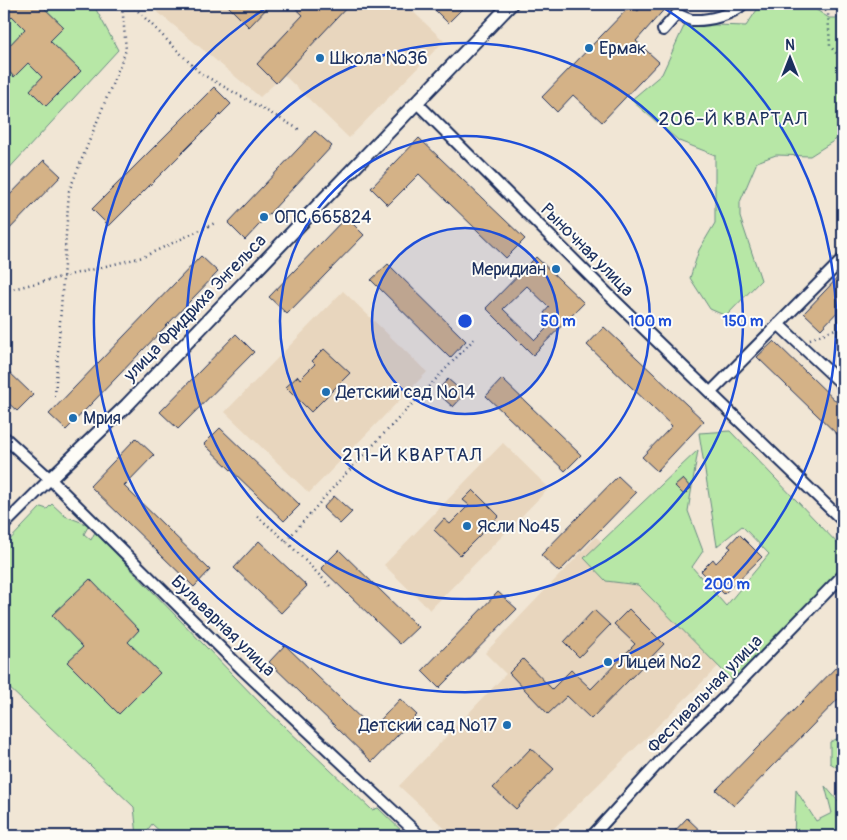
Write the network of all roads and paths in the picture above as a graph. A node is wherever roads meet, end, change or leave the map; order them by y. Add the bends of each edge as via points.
1 (122, 4) edge
2 (131, 4) edge
3 (511, 4) edge
4 (743, 4) edge
5 (818, 4) edge
6 (662, 30) dead end
7 (843, 61) edge
8 (417, 103) junction
9 (302, 131) dead end
10 (215, 223) dead end
11 (843, 259) edge
12 (63, 276) junction
13 (4, 291) edge
14 (778, 324) junction
15 (843, 326) edge
16 (476, 338) dead end
17 (799, 344) junction
18 (843, 385) edge
19 (711, 392) junction
20 (55, 396) dead end
21 (4, 437) edge
22 (50, 479) junction
23 (256, 516) dead end
24 (843, 521) edge
25 (4, 525) edge
26 (286, 541) junction
27 (843, 575) edge
28 (330, 586) dead end
29 (420, 836) edge
30 (592, 836) edge

1 - 12 path via 126,50 69,191
2 - 9 path via 200,73
3 - 8 street, улица Фридриха Энгельса
4 - 6 street via 736,11 716,17 690,20 677,14
5 - 7 path via 828,14 830,46
8 - 19 street, Рыночная улица via 607,294
8 - 22 street, улица Фридриха Энгельса via 127,405
10 - 12 path via 142,257
11 - 14 street
12 - 13 path
12 - 20 path
14 - 17 street
14 - 19 street
15 - 17 path
16 - 26 path
17 - 18 street
19 - 24 street, Рыночная улица
21 - 22 street, Бульварная улица
22 - 25 street, улица Фридриха Энгельса
22 - 29 street, Бульварная улица via 243,670
23 - 26 path
26 - 28 path
27 - 30 street, Фестивальная улица via 674,746

